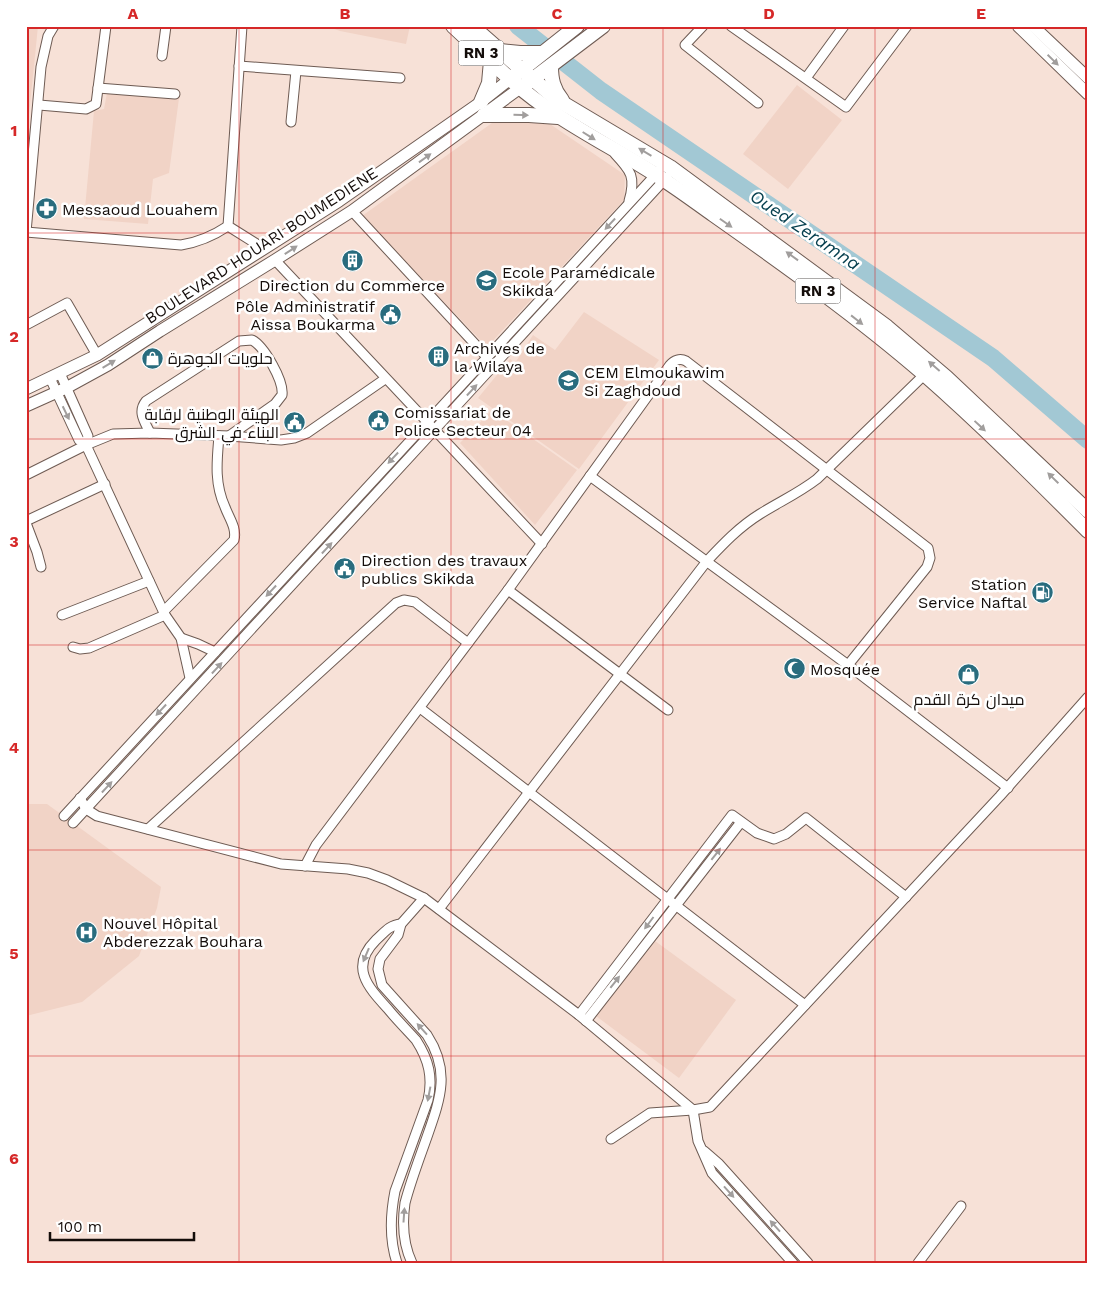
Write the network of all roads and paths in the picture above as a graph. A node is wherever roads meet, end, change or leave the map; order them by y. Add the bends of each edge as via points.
1 (54, 26) edge
2 (106, 26) edge
3 (166, 26) edge
4 (242, 26) edge
5 (453, 26) edge
6 (472, 26) edge
7 (603, 26) edge
8 (704, 26) edge
9 (731, 26) edge
10 (844, 26) edge
11 (907, 26) edge
12 (1018, 26) edge
13 (1032, 26) edge
14 (572, 30) edge
15 (500, 50) junction
16 (541, 53) junction
17 (162, 56) dead end
18 (491, 62) junction
19 (239, 66) junction
20 (551, 66) junction
21 (521, 69) junction
22 (296, 70) junction
23 (400, 78) dead end
24 (806, 78) junction
25 (1088, 78) edge
26 (533, 80) junction
27 (515, 84) junction
28 (98, 88) junction
29 (175, 94) dead end
30 (1088, 94) edge
31 (758, 103) dead end
32 (38, 105) junction
33 (567, 105) junction
34 (482, 109) junction
35 (559, 117) junction
36 (291, 122) dead end
37 (609, 148) junction
38 (665, 172) junction
39 (628, 204) junction
40 (352, 211) junction
41 (228, 226) junction
42 (26, 232) edge
43 (263, 248) junction
44 (275, 260) junction
45 (26, 324) edge
46 (96, 355) junction
47 (487, 357) junction
48 (924, 374) junction
49 (55, 375) junction
50 (385, 379) junction
51 (26, 389) edge
52 (61, 390) junction
53 (26, 406) edge
54 (427, 422) junction
55 (435, 431) junction
56 (150, 433) junction
57 (219, 436) junction
58 (229, 436) junction
59 (86, 445) junction
60 (826, 470) junction
61 (26, 475) edge
62 (590, 476) junction
63 (105, 484) junction
64 (1088, 511) edge
65 (26, 522) edge
66 (1088, 531) edge
67 (542, 544) junction
68 (707, 561) junction
69 (41, 567) dead end
70 (149, 581) junction
71 (508, 590) junction
72 (165, 613) junction
73 (62, 615) dead end
74 (181, 638) junction
75 (468, 643) junction
76 (73, 647) dead end
77 (215, 652) junction
78 (848, 665) junction
79 (620, 675) junction
80 (190, 678) junction
81 (1088, 696) edge
82 (420, 708) junction
83 (668, 710) dead end
84 (1008, 788) junction
85 (529, 792) junction
86 (80, 798) junction
87 (86, 809) junction
88 (64, 816) dead end
89 (741, 822) junction
90 (73, 823) dead end
91 (148, 829) junction
92 (305, 866) junction
93 (906, 897) junction
94 (424, 898) junction
95 (667, 898) junction
96 (676, 905) junction
97 (439, 909) junction
98 (401, 924) junction
99 (805, 1005) junction
100 (582, 1018) junction
101 (693, 1110) junction
102 (611, 1139) dead end
103 (703, 1151) junction
104 (961, 1206) dead end
105 (397, 1263) edge
106 (412, 1263) edge
107 (792, 1263) edge
108 (808, 1263) edge
109 (918, 1263) edge

1 - 32 street via 48,36 41,67
2 - 28 street
3 - 17 street
4 - 19 street
5 - 18 main road, RN 3
6 - 15 main road, RN 3
7 - 20 main road, BOULEVARD HOUARI BOUMEDIENE
8 - 31 street via 685,45
9 - 24 street
10 - 24 street
11 - 24 street via 846,107
12 -> 30 main road
13 - 25 main road
14 - 16 main road, BOULEVARD HOUARI BOUMEDIENE
15 - 16 main road via 520,54
15 - 21 main road, RN 3
16 - 21 main road, BOULEVARD HOUARI BOUMEDIENE
18 - 27 main road, RN 3
18 - 34 main road
19 - 22 street
19 - 41 street
20 - 26 main road, BOULEVARD HOUARI BOUMEDIENE
20 - 33 main road via 554,88
21 - 26 main road, RN 3
21 - 27 main road, BOULEVARD HOUARI BOUMEDIENE
22 - 23 street
22 - 36 street
26 - 27 main road, BOULEVARD HOUARI BOUMEDIENE
26 - 33 main road, RN 3
27 - 34 main road, BOULEVARD HOUARI BOUMEDIENE
27 - 35 main road, RN 3
28 - 29 street
28 - 32 street via 96,104 86,109
32 - 42 street
38 -> 33 main road, RN 3
34 -> 35 main road
40 -> 34 main road, BOULEVARD HOUARI BOUMEDIENE
34 - 43 main road, BOULEVARD HOUARI BOUMEDIENE
35 -> 37 main road, RN 3
37 - 38 main road, RN 3
37 - 39 street via 629,170 633,180
38 - 39 street
38 -> 48 main road, RN 3
55 -> 38 street
64 -> 38 main road, RN 3 via 960,390 887,327
39 -> 47 street
44 -> 40 main road, BOULEVARD HOUARI BOUMEDIENE
40 - 47 street
41 - 42 street via 211,237 181,245
41 - 43 street
43 - 44 main road
43 - 46 main road, BOULEVARD HOUARI BOUMEDIENE
44 - 50 street
52 -> 44 main road, BOULEVARD HOUARI BOUMEDIENE via 108,365
45 - 46 street via 67,303
46 - 49 main road, BOULEVARD HOUARI BOUMEDIENE
47 - 54 street
48 - 60 street
48 -> 66 main road, RN 3
49 - 51 main road, BOULEVARD HOUARI BOUMEDIENE
49 - 52 street
50 - 54 street
50 - 58 street via 301,436 281,440
52 - 53 main road, BOULEVARD HOUARI BOUMEDIENE
52 - 59 street via 79,440
54 - 55 street
54 -> 77 street
55 - 67 street
87 -> 55 street
56 - 57 street
56 - 58 street via 141,414 146,401 239,341 252,340 261,348 281,382 282,394 275,404
56 - 59 street via 113,434
57 - 58 street
57 - 72 street via 218,487 235,529 234,540
59 - 61 street
59 - 63 street
60 - 62 street via 686,361 679,360 670,365
60 - 68 street via 797,493 747,523
60 - 78 street via 925,544 930,553 927,567
62 - 67 street
62 - 68 street
63 - 65 street
63 - 70 street
65 - 69 street
67 - 71 street
68 - 78 street
68 - 79 street
70 - 72 street
70 - 73 street
71 - 75 street
71 - 79 street
72 - 74 street
72 - 76 street via 90,648
74 - 77 street
74 - 80 street
75 - 82 street
75 - 91 street via 415,602 404,600 396,603
77 - 80 street
78 - 84 street
79 - 83 street
79 - 85 street
80 -> 86 street
81 - 84 street
82 - 85 street
82 - 92 street via 316,845
84 - 93 street
85 - 95 street
85 - 97 street
86 - 87 street
86 - 88 street
87 - 90 street
87 - 91 street via 96,816
89 - 93 street via 774,839 806,818
89 - 95 street via 732,815
96 -> 89 street
91 - 92 street via 270,862
92 - 94 street via 368,873
93 - 99 street
94 - 97 street
94 - 98 street
95 - 96 street
95 -> 100 street
96 - 99 street
100 -> 96 street
97 - 100 street
98 -> 105 street via 388,928 372,944 364,956 362,971 371,991 419,1045 430,1069 428,1100 392,1204 391,1231
106 -> 98 street via 404,1235 405,1203 438,1106 442,1078 439,1060 427,1035 380,980 380,959 398,934
99 - 101 street via 710,1107
100 - 101 street
101 - 102 street via 650,1113
101 - 103 street
103 -> 107 street via 712,1173
108 -> 103 street via 719,1164
104 - 109 street

